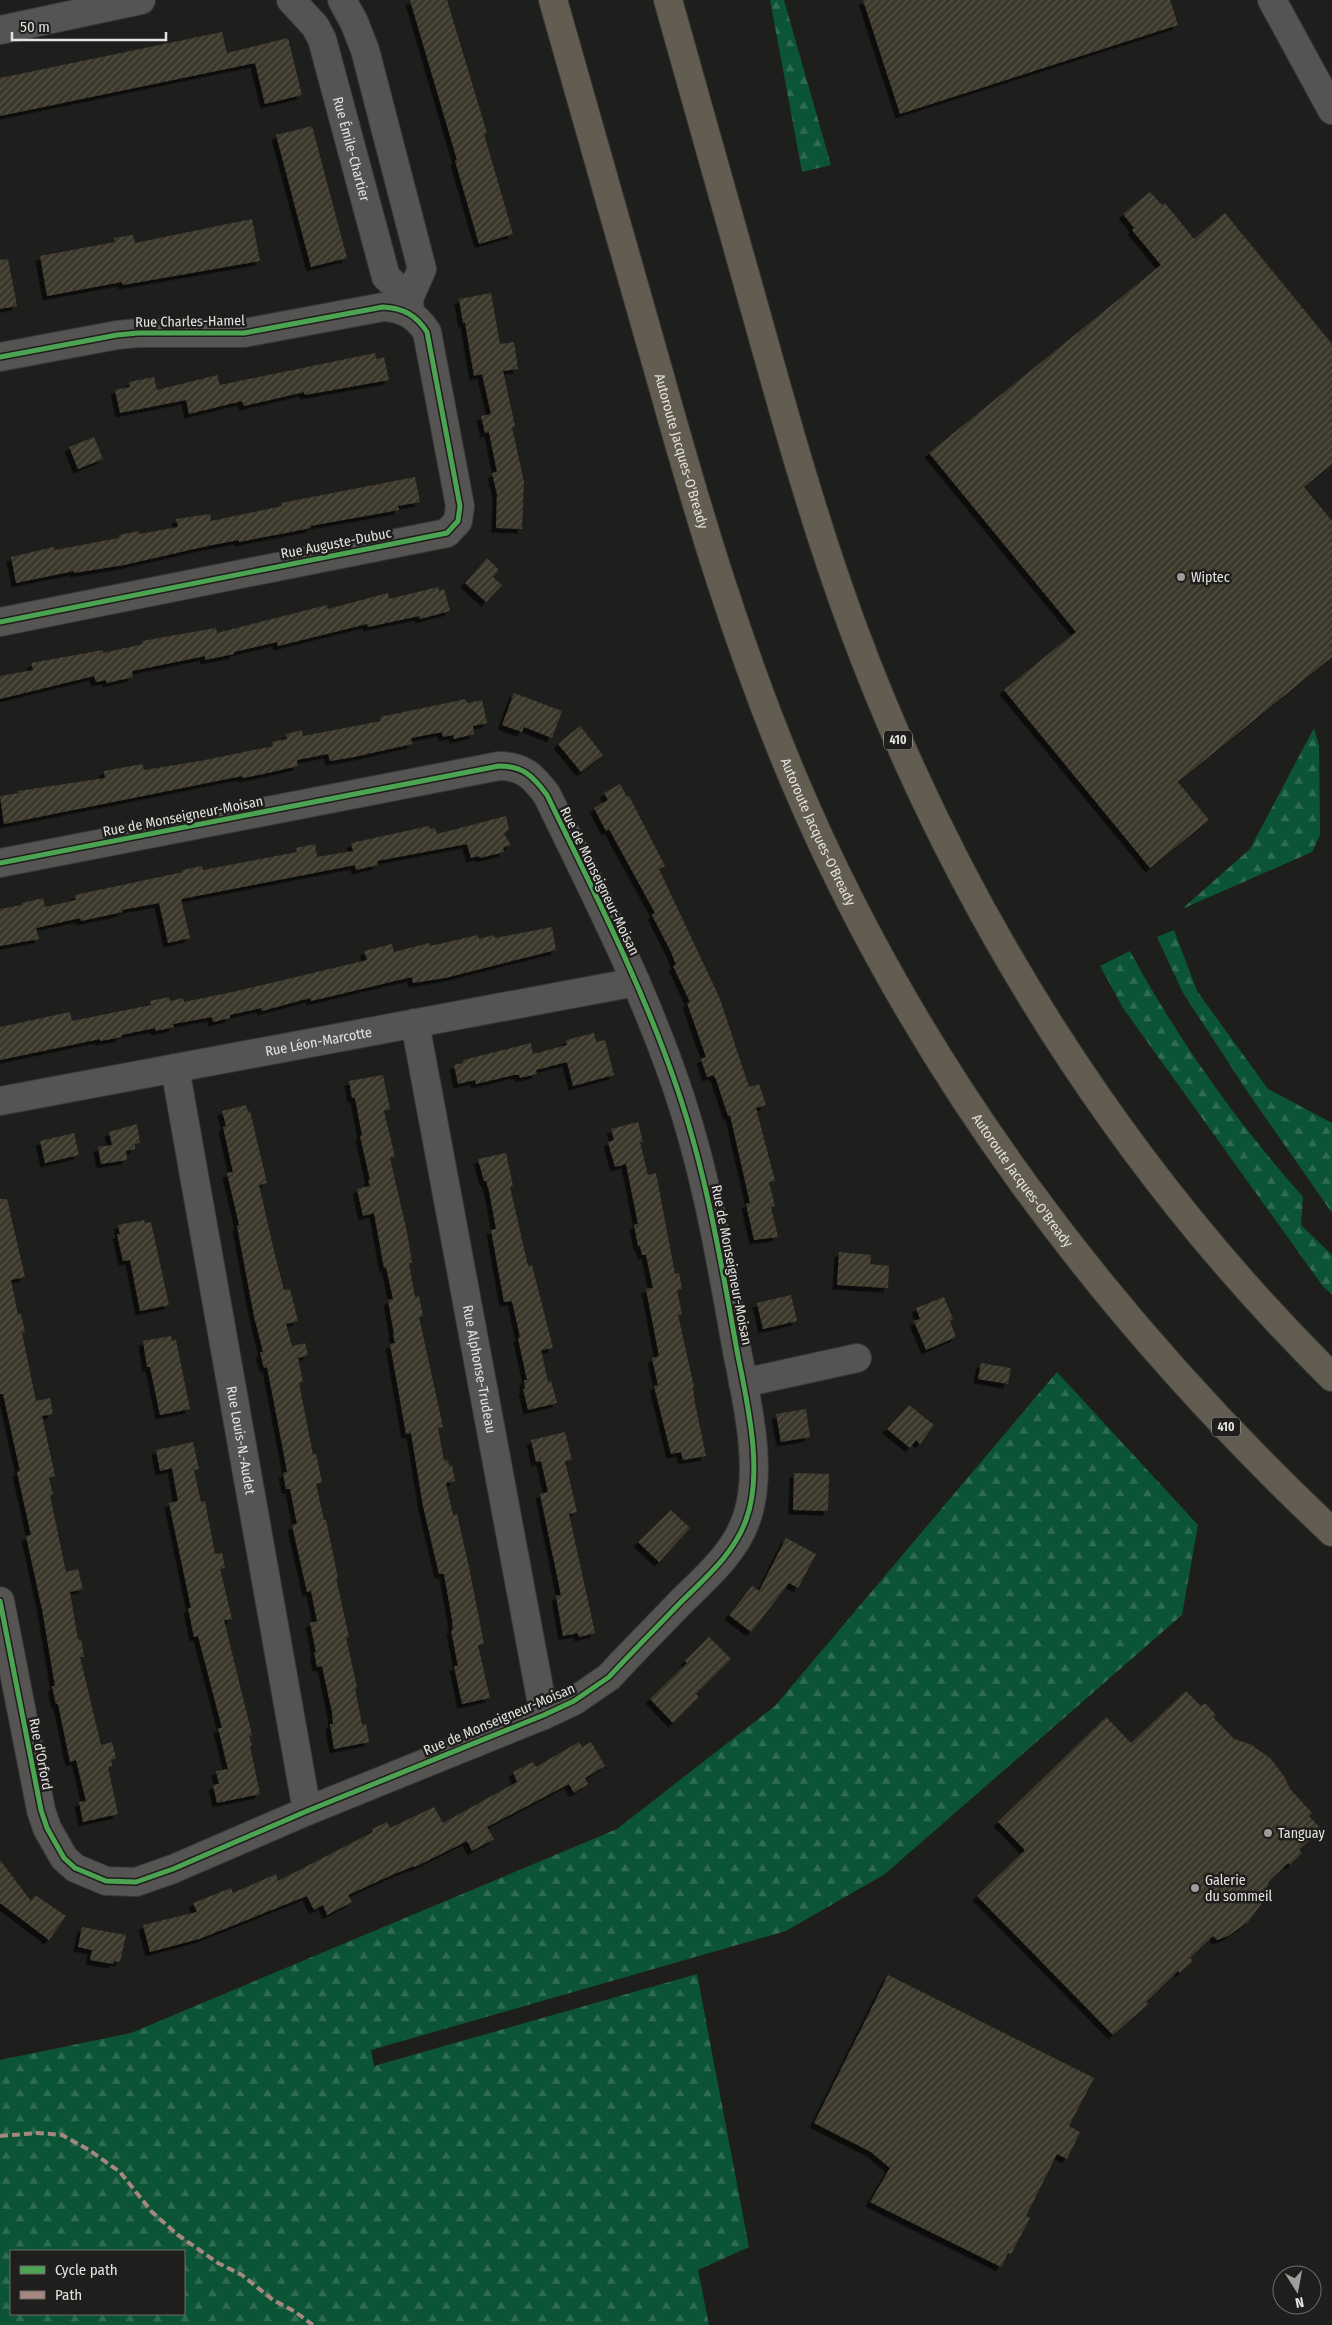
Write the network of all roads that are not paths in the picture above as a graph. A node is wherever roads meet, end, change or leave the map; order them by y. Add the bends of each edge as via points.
1 (141, 0) edge
2 (291, 0) edge
3 (342, 0) edge
4 (553, 0) edge
5 (668, 0) edge
6 (1272, 0) edge
7 (0, 30) edge
8 (1332, 110) edge
9 (409, 306) junction
10 (0, 357) edge
11 (0, 622) edge
12 (0, 863) edge
13 (636, 982) junction
14 (415, 1023) junction
15 (175, 1068) junction
16 (0, 1102) edge
17 (857, 1358) dead end
18 (1332, 1377) edge
19 (743, 1382) junction
20 (1332, 1532) edge
21 (0, 1601) edge
22 (10, 1702) edge
23 (544, 1715) junction
24 (307, 1811) junction
25 (106, 1881) joint

1 - 7 street
2 - 9 street, Rue Émile-Chartier via 315,26 322,39 386,277
3 - 9 street via 365,50 422,269
4 - 20 highway, Autoroute Jacques-O'Bready / 410 via 725,597 793,778 852,905 938,1058 1041,1208 1192,1392
5 - 18 highway, 410 via 809,498 864,656 931,812 1010,962 1102,1105 1206,1240
6 - 8 street
9 - 10 street, Rue Charles-Hamel via 244,333 138,332
9 - 11 street, Rue Auguste-Dubuc via 427,332 460,506 458,521 447,533
12 - 13 street, Rue de Monseigneur-Moisan via 512,766 523,769 547,795
13 - 14 street, Rue Léon-Marcotte
13 - 19 street, Rue de Monseigneur-Moisan via 676,1085 694,1143 716,1234
14 - 15 street, Rue Léon-Marcotte
14 - 23 street, Rue Alphonse-Trudeau
15 - 16 street, Rue Léon-Marcotte
15 - 24 street, Rue Louis-N.-Audet
17 - 19 street
19 - 23 street, Rue de Monseigneur-Moisan via 755,1481 753,1500 739,1539 721,1562 609,1677 574,1701
21 - 22 street, Rue d'Orford
22 - 25 street, Rue d'Orford via 41,1810 54,1843 75,1868
23 - 24 street, Rue de Monseigneur-Moisan
24 - 25 street, Rue de Monseigneur-Moisan via 154,1876 136,1882

